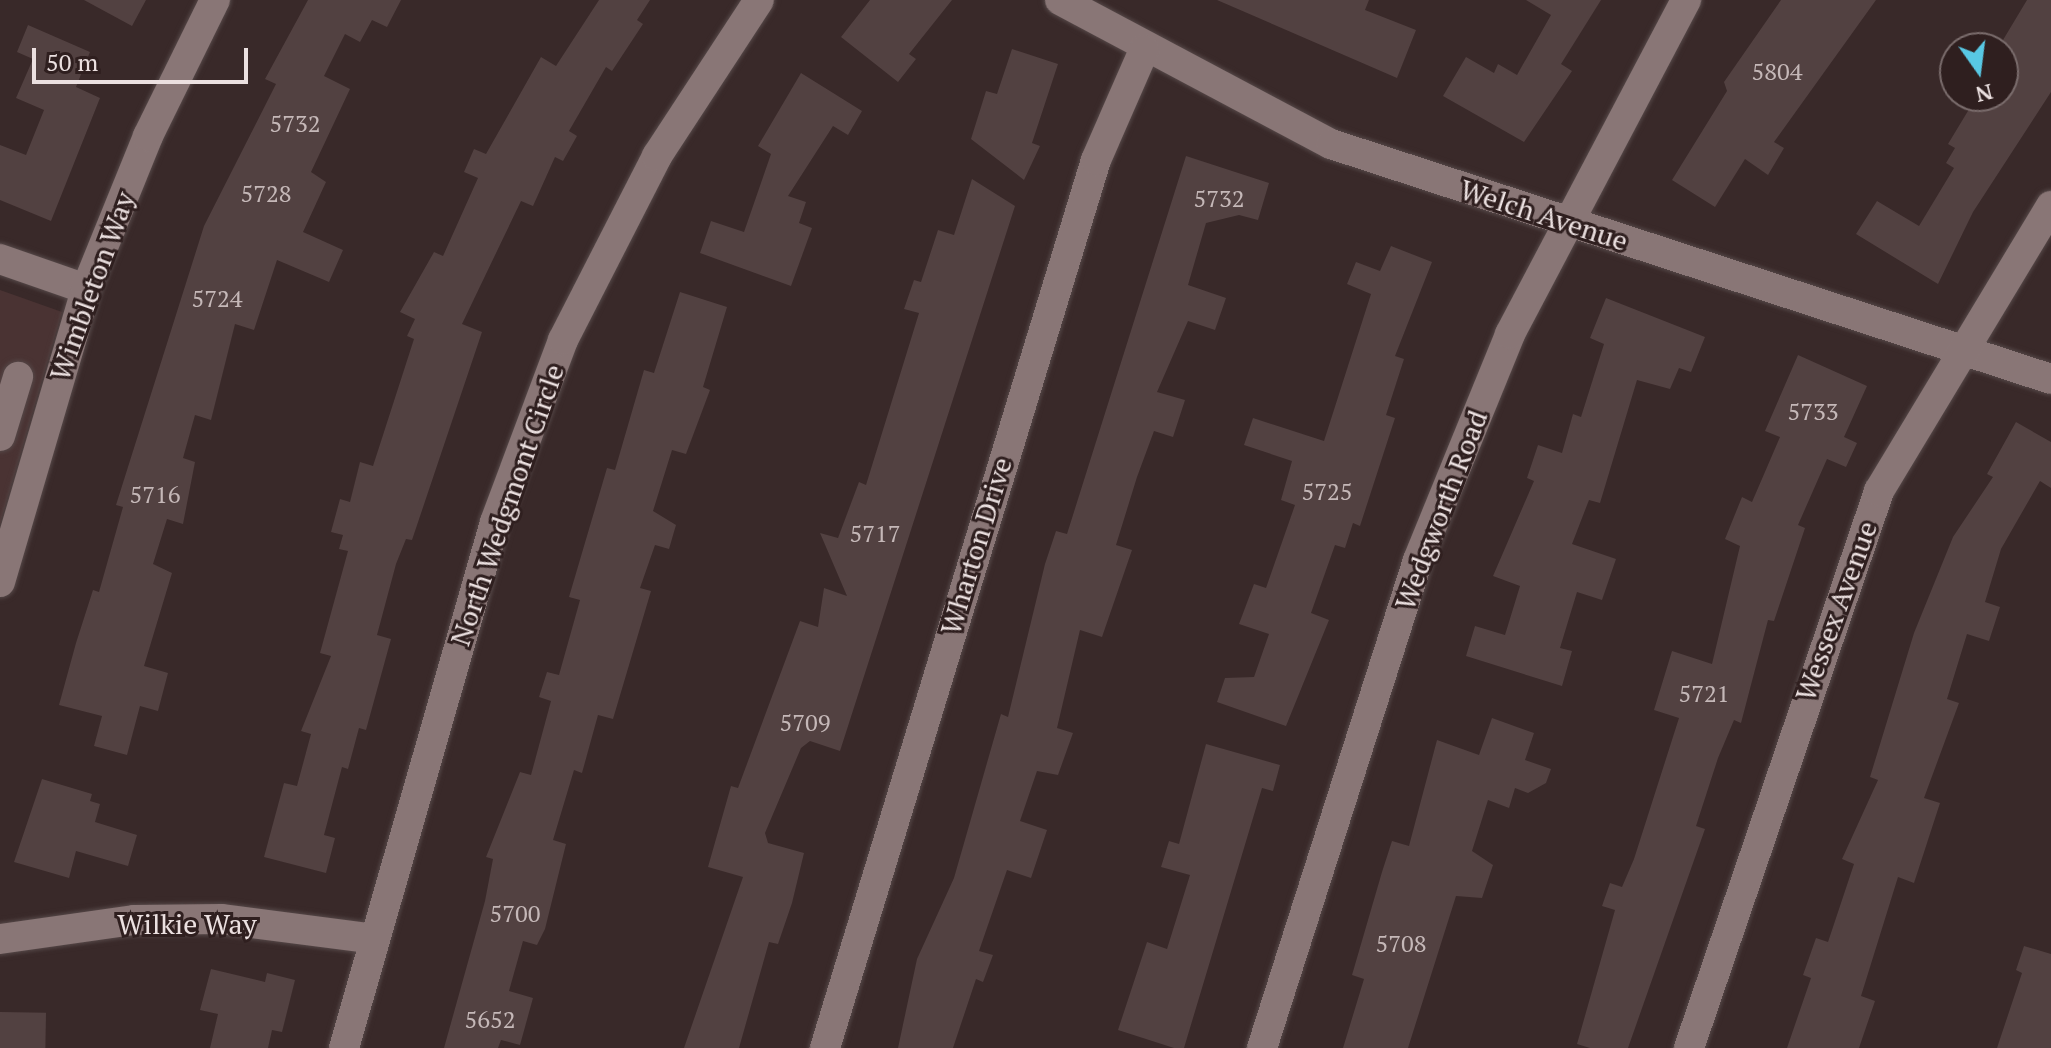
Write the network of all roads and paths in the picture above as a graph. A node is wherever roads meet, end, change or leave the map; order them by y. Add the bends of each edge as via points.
1 (215, 0) edge
2 (759, 0) edge
3 (1060, 0) edge
4 (1686, 0) edge
5 (1144, 50) junction
6 (2051, 206) edge
7 (1566, 223) junction
8 (0, 259) edge
9 (86, 289) junction
10 (1959, 350) junction
11 (9, 374) edge
12 (2051, 379) edge
13 (54, 392) junction
14 (1, 430) edge
15 (0, 582) edge
16 (0, 939) edge
17 (375, 939) junction
18 (344, 1048) edge
19 (825, 1048) edge
20 (1262, 1048) edge
21 (1689, 1048) edge

1 - 9 street, Wimbleton Way via 148,136
2 - 17 street, North Wedgmont Circle via 657,156 563,340 495,522
3 - 5 street, Welch Avenue
4 - 7 street, Wedgworth Road
5 - 7 street, Welch Avenue via 1331,144
5 - 19 street, Wharton Drive via 1096,160
6 - 10 street, Wessex Avenue
7 - 10 street, Welch Avenue
7 - 20 street, Wedgworth Road via 1510,334 1418,560
8 - 9 street
9 - 13 street, Wimbleton Way
10 - 12 street, Welch Avenue
10 - 21 street, Wessex Avenue via 1879,491
11 - 13 street
11 - 14 street
13 - 15 street, Wimbleton Way
16 - 17 street, Wilkie Way via 134,920 221,919
17 - 18 street, North Wedgmont Circle

